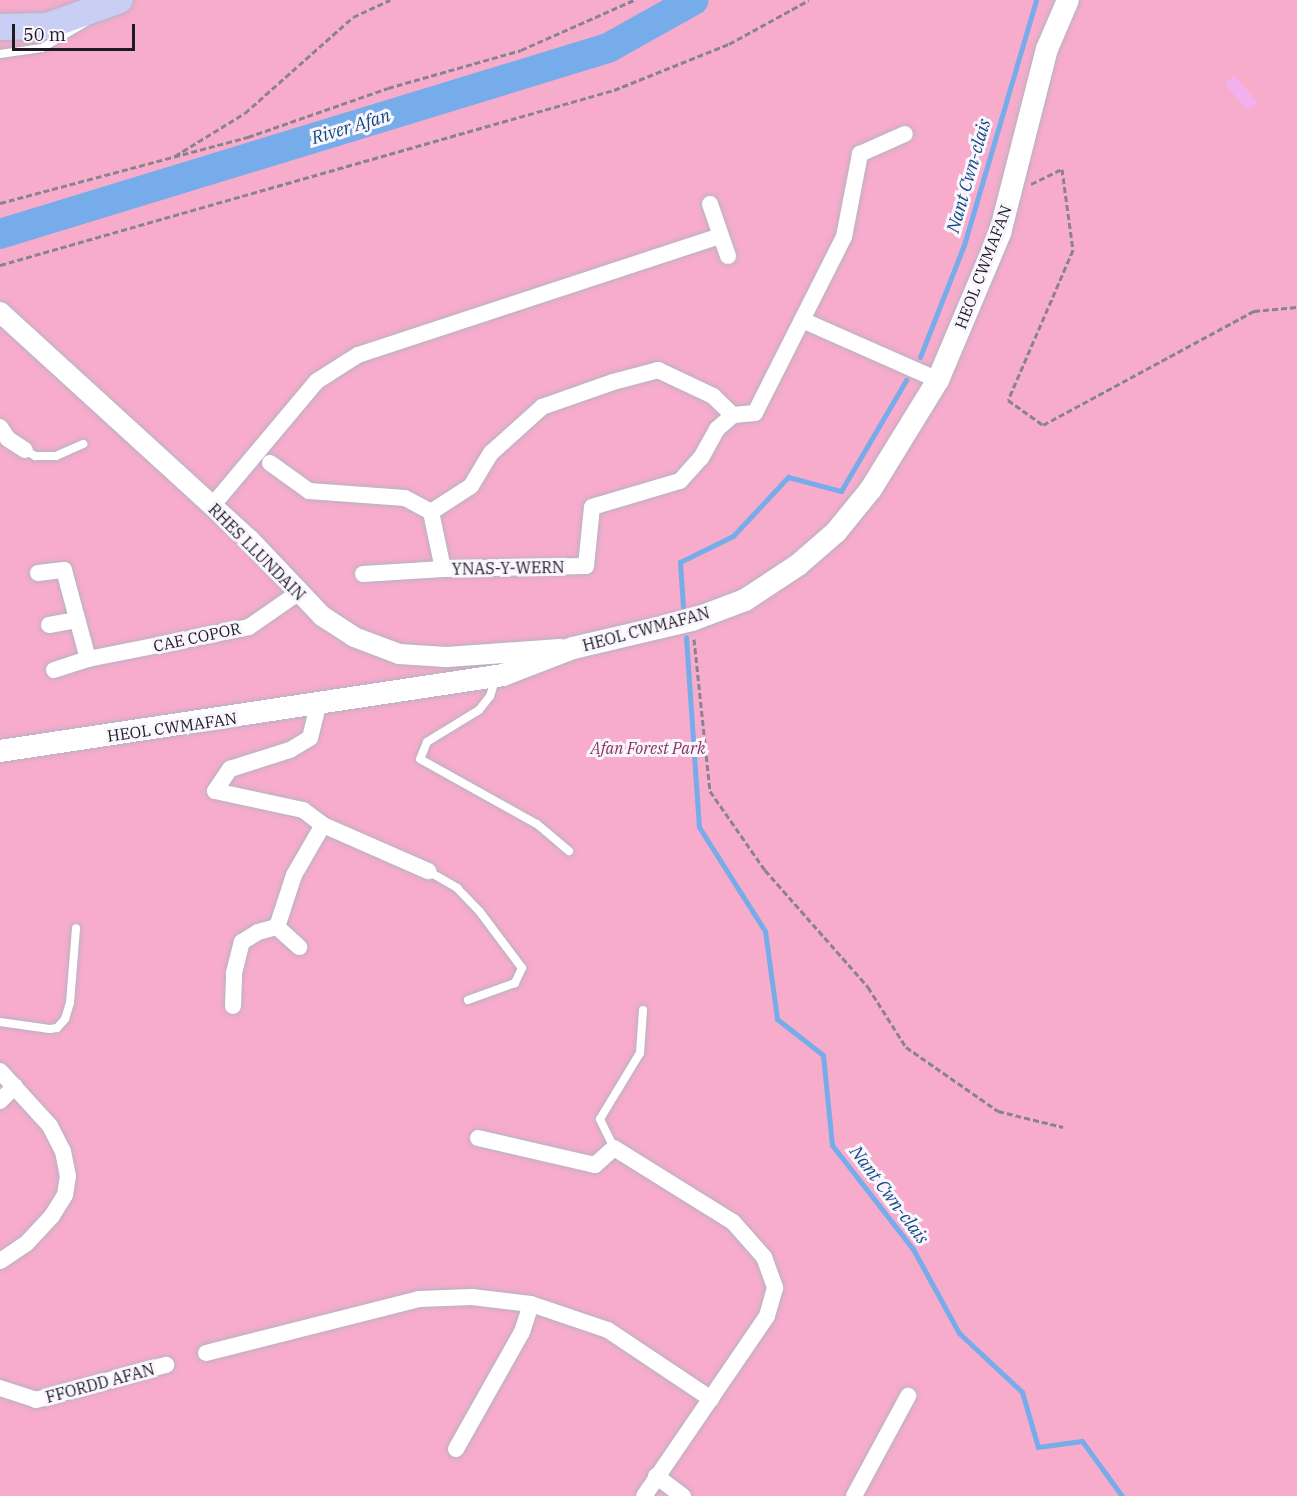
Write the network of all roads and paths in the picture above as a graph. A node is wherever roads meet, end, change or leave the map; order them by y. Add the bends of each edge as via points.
1 (390, 0) edge
2 (634, 0) edge
3 (809, 0) edge
4 (1068, 0) edge
5 (110, 5) edge
6 (0, 27) edge
7 (0, 54) edge
8 (905, 134) dead end
9 (171, 159) junction
10 (1012, 194) junction
11 (0, 203) edge
12 (711, 204) dead end
13 (720, 236) junction
14 (728, 256) dead end
15 (0, 265) edge
16 (1297, 307) edge
17 (0, 312) edge
18 (802, 320) junction
19 (938, 380) junction
20 (733, 415) junction
21 (3, 437) edge
22 (83, 444) dead end
23 (25, 450) joint
24 (270, 463) dead end
25 (212, 506) junction
26 (431, 512) junction
27 (443, 569) junction
28 (38, 573) dead end
29 (363, 574) dead end
30 (298, 593) junction
31 (78, 620) junction
32 (692, 620) junction
33 (49, 625) dead end
34 (573, 648) junction
35 (88, 659) junction
36 (54, 670) dead end
37 (496, 676) junction
38 (318, 706) junction
39 (0, 752) edge
40 (323, 825) junction
41 (569, 851) dead end
42 (428, 872) joint
43 (277, 927) junction
44 (76, 928) dead end
45 (299, 948) dead end
46 (468, 1000) dead end
47 (233, 1006) dead end
48 (643, 1010) dead end
49 (0, 1022) edge
50 (0, 1071) edge
51 (15, 1086) junction
52 (0, 1101) edge
53 (1063, 1127) dead end
54 (478, 1138) dead end
55 (614, 1148) junction
56 (0, 1261) edge
57 (531, 1304) junction
58 (206, 1353) dead end
59 (165, 1365) dead end
60 (0, 1388) edge
61 (908, 1396) dead end
62 (711, 1400) junction
63 (456, 1449) dead end
64 (657, 1476) junction
65 (644, 1496) edge
66 (683, 1496) edge
67 (854, 1496) edge

1 - 9 path via 353,17 245,113
2 - 9 path via 521,50 388,88
3 - 15 path via 729,44 614,90
4 - 10 main road, HEOL CWMAFAN via 1047,49
5 - 6 main road via 47,26
5 - 7 lane via 74,32 42,48
8 - 18 street, YNAS-Y-WERN via 860,154 844,237
9 - 11 path
10 - 16 path via 1062,169 1073,250 1008,400 1043,425 1254,311
10 - 19 main road, HEOL CWMAFAN
12 - 13 street
13 - 14 street
13 - 25 street via 358,355 317,381
17 - 25 street, RHES LLUNDAIN
18 - 19 street
18 - 20 street, YNAS-Y-WERN via 755,413
19 - 32 main road, HEOL CWMAFAN via 900,447 836,532 798,565 745,600
20 - 26 street via 713,396 658,370 613,382 542,407 491,453 471,486
20 - 27 street, YNAS-Y-WERN via 717,429 701,458 680,481 592,507 586,566
21 - 23 street
22 - 23 lane via 56,456 35,456
24 - 26 street via 309,491 405,498
25 - 30 street, RHES LLUNDAIN via 249,539
26 - 27 street, YNAS-Y-WERN
27 - 29 street
28 - 31 street via 64,570
30 - 34 street, RHES LLUNDAIN via 322,616 354,637 399,654 446,657
30 - 35 street, CAE COPOR via 249,627
31 - 33 street
31 - 35 street
32 - 34 main road, HEOL CWMAFAN
32 - 53 path via 710,791 765,870 868,987 906,1047 998,1111
34 - 37 main road, HEOL CWMAFAN
35 - 36 street, CAE COPOR
37 - 38 main road, HEOL CWMAFAN
37 - 41 lane via 490,696 479,710 427,742 420,759 537,824
38 - 39 main road, HEOL CWMAFAN
38 - 40 street via 310,738 290,750 230,768 215,791 303,810
40 - 42 street
40 - 43 street via 294,875
42 - 46 lane via 457,888 522,968 515,983
43 - 45 street
43 - 47 street via 242,942 234,973
44 - 49 lane via 65,1020 50,1029
48 - 55 lane via 640,1053 600,1119
50 - 51 street
51 - 52 street
51 - 56 street via 50,1126 63,1150 68,1176 65,1195 52,1216 27,1243
54 - 55 street via 595,1165
55 - 62 street via 733,1222 764,1257 775,1288 766,1316
57 - 58 street via 472,1296 419,1299
57 - 62 street via 608,1330
57 - 63 street via 522,1332
59 - 60 street, FFORDD AFAN via 36,1400
61 - 67 street
62 - 64 street
64 - 65 street
64 - 66 street

